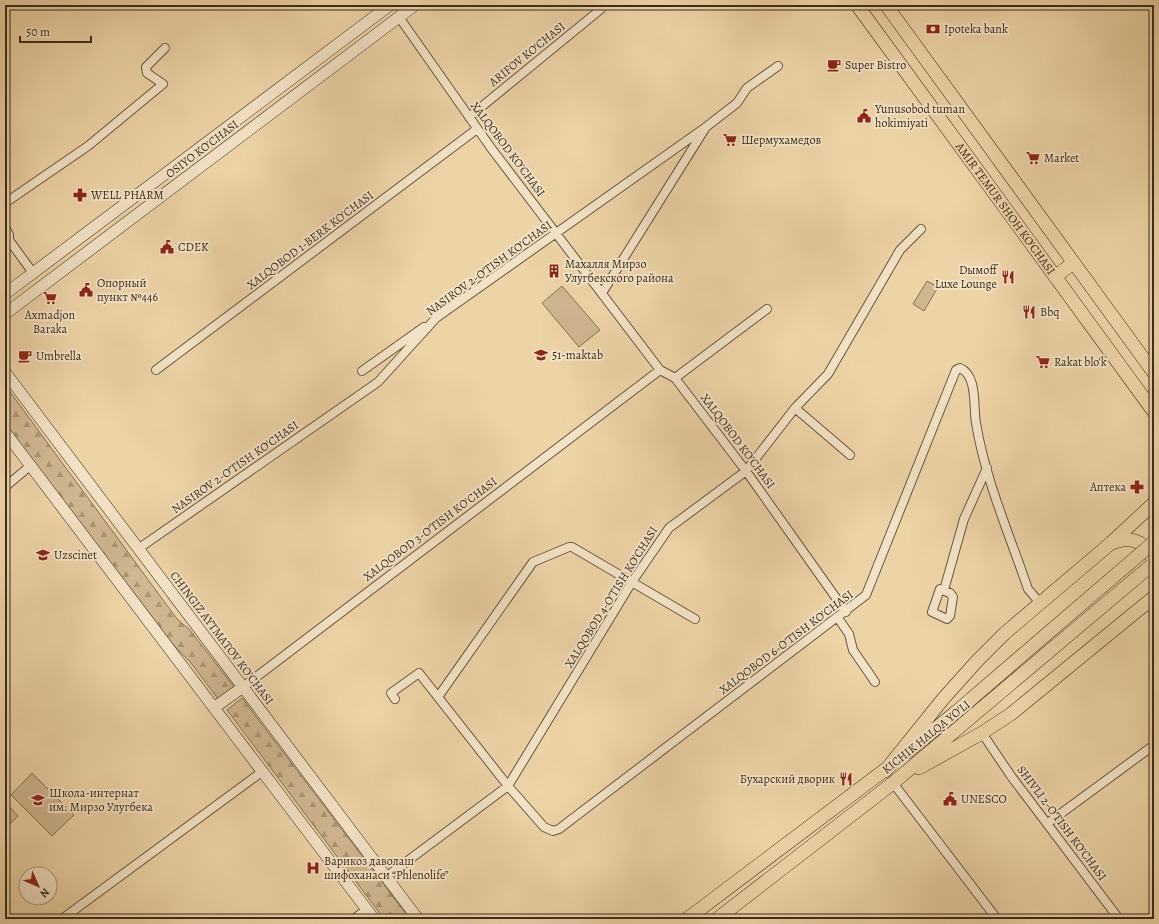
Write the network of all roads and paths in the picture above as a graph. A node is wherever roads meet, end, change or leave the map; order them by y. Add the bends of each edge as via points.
1 (390, 5) edge
2 (415, 5) edge
3 (857, 5) edge
4 (886, 5) edge
5 (601, 9) dead end
6 (399, 17) junction
7 (165, 48) dead end
8 (778, 66) dead end
9 (469, 117) junction
10 (706, 127) junction
11 (477, 129) junction
12 (5, 203) edge
13 (5, 227) edge
14 (921, 229) dead end
15 (556, 234) junction
16 (1073, 262) junction
17 (33, 273) junction
18 (1055, 277) junction
19 (602, 293) junction
20 (5, 294) edge
21 (767, 308) dead end
22 (5, 314) edge
23 (436, 318) junction
24 (156, 370) dead end
25 (660, 370) junction
26 (362, 371) dead end
27 (5, 372) edge
28 (1154, 373) edge
29 (675, 378) junction
30 (795, 408) junction
31 (1154, 412) edge
32 (5, 432) edge
33 (850, 455) dead end
34 (30, 466) junction
35 (987, 468) junction
36 (746, 471) junction
37 (5, 487) edge
38 (1154, 503) edge
39 (1154, 542) edge
40 (1111, 543) junction
41 (138, 549) junction
42 (1154, 562) edge
43 (632, 582) junction
44 (944, 590) dead end
45 (1154, 597) edge
46 (1040, 603) junction
47 (846, 612) junction
48 (838, 618) junction
49 (695, 619) dead end
50 (875, 682) dead end
51 (243, 687) junction
52 (438, 697) junction
53 (395, 698) dead end
54 (215, 707) junction
55 (986, 737) junction
56 (1154, 745) edge
57 (263, 771) junction
58 (885, 771) junction
59 (893, 783) junction
60 (508, 786) junction
61 (1048, 823) junction
62 (386, 877) junction
63 (367, 909) junction
64 (62, 919) edge
65 (354, 919) edge
66 (374, 919) edge
67 (418, 919) edge
68 (687, 919) edge
69 (717, 919) edge
70 (997, 919) edge
71 (1119, 919) edge

1 - 17 main road, OSIYO KO'CHASI
2 - 6 main road, OSIYO KO'CHASI
3 - 18 main road, AMIR TEMUR SHOH KO'CHASI
4 - 16 main road, AMIR TEMUR SHOH KO'CHASI
5 - 9 street, ARIFOV KO‘CHASI
6 - 9 street, XALQOBOD KO'CHASI
6 - 22 main road, OSIYO KO'CHASI
7 - 12 street via 146,67 146,70 163,84 88,146
8 - 10 street via 747,88 737,103
9 - 11 street, XALQOBOD KO'CHASI
10 - 15 street, NASIROV 2-O'TISH KO'CHASI
10 - 19 street
11 - 15 street, XALQOBOD KO'CHASI
11 - 24 street, XALQOBOD 1-BERK KO'CHASI
13 - 17 street via 9,240
14 - 30 street, XALQOBOD 4-O'TISH KO'CHASI via 900,250 828,374
15 - 19 street, XALQOBOD KO'CHASI
15 - 23 street, NASIROV 2-O'TISH KO'CHASI
16 - 18 main road
16 - 28 main road, AMIR TEMUR SHOH KO'CHASI
17 - 20 main road, OSIYO KO'CHASI
18 - 31 main road, AMIR TEMUR SHOH KO'CHASI
19 - 25 street, XALQOBOD KO'CHASI
21 - 29 street
23 - 26 street
23 - 41 street, NASIROV 2-O'TISH KO'CHASI via 378,382
25 - 29 street, XALQOBOD KO'CHASI
25 - 51 street, XALQOBOD 3-O'TISH KO'CHASI
27 - 41 main road, CHINGIZ AYTMATOV KO'CHASI
29 - 36 street, XALQOBOD KO'CHASI
30 - 33 street
30 - 36 street, XALQOBOD 4-O'TISH KO'CHASI
32 - 34 main road
34 - 37 street
34 - 54 main road
35 - 44 street via 964,519
35 - 46 street via 1028,589
35 - 47 street, XALQOBOD 6-O'TISH KO'CHASI via 976,424 972,382 960,368 956,370 866,595
36 - 43 street, XALQOBOD 4-O'TISH KO'CHASI via 669,528
36 - 47 street, XALQOBOD KO'CHASI
38 - 40 main road
39 - 58 main road, KICHIK HALQA YO'LI, bridge
40 - 42 main road via 1133,539 1142,545
40 - 46 main road
41 - 51 main road, CHINGIZ AYTMATOV KO'CHASI
42 - 59 main road, KICHIK HALQA YO'LI
43 - 49 street
43 - 52 street via 572,546 537,559
43 - 60 street, XALQOBOD 4-O'TISH KO'CHASI
45 - 55 main road
46 - 58 main road via 973,665
47 - 48 street, XALQOBOD 6-O'TISH KO'CHASI
48 - 50 street via 849,634 853,650
48 - 60 street, XALQOBOD 6-O'TISH KO'CHASI via 559,829 553,831 544,827
51 - 54 main road, XALQOBOD 3-O'TISH KO'CHASI
51 - 62 main road, CHINGIZ AYTMATOV KO'CHASI
52 - 53 street via 418,673 391,694
52 - 60 street
54 - 57 main road
55 - 59 main road
55 - 61 street, SHIVLI 2-O'TISH KO'CHASI via 1011,776
56 - 61 street
57 - 63 main road
57 - 64 street
58 - 68 main road, KICHIK HALQA YO'LI
59 - 69 main road, KICHIK HALQA YO'LI
59 - 70 street
60 - 62 street, XALQOBOD 4-O'TISH KO'CHASI
61 - 71 street, SHIVLI 2-O'TISH KO'CHASI
62 - 67 main road, CHINGIZ AYTMATOV KO'CHASI
63 - 65 street
63 - 66 main road

